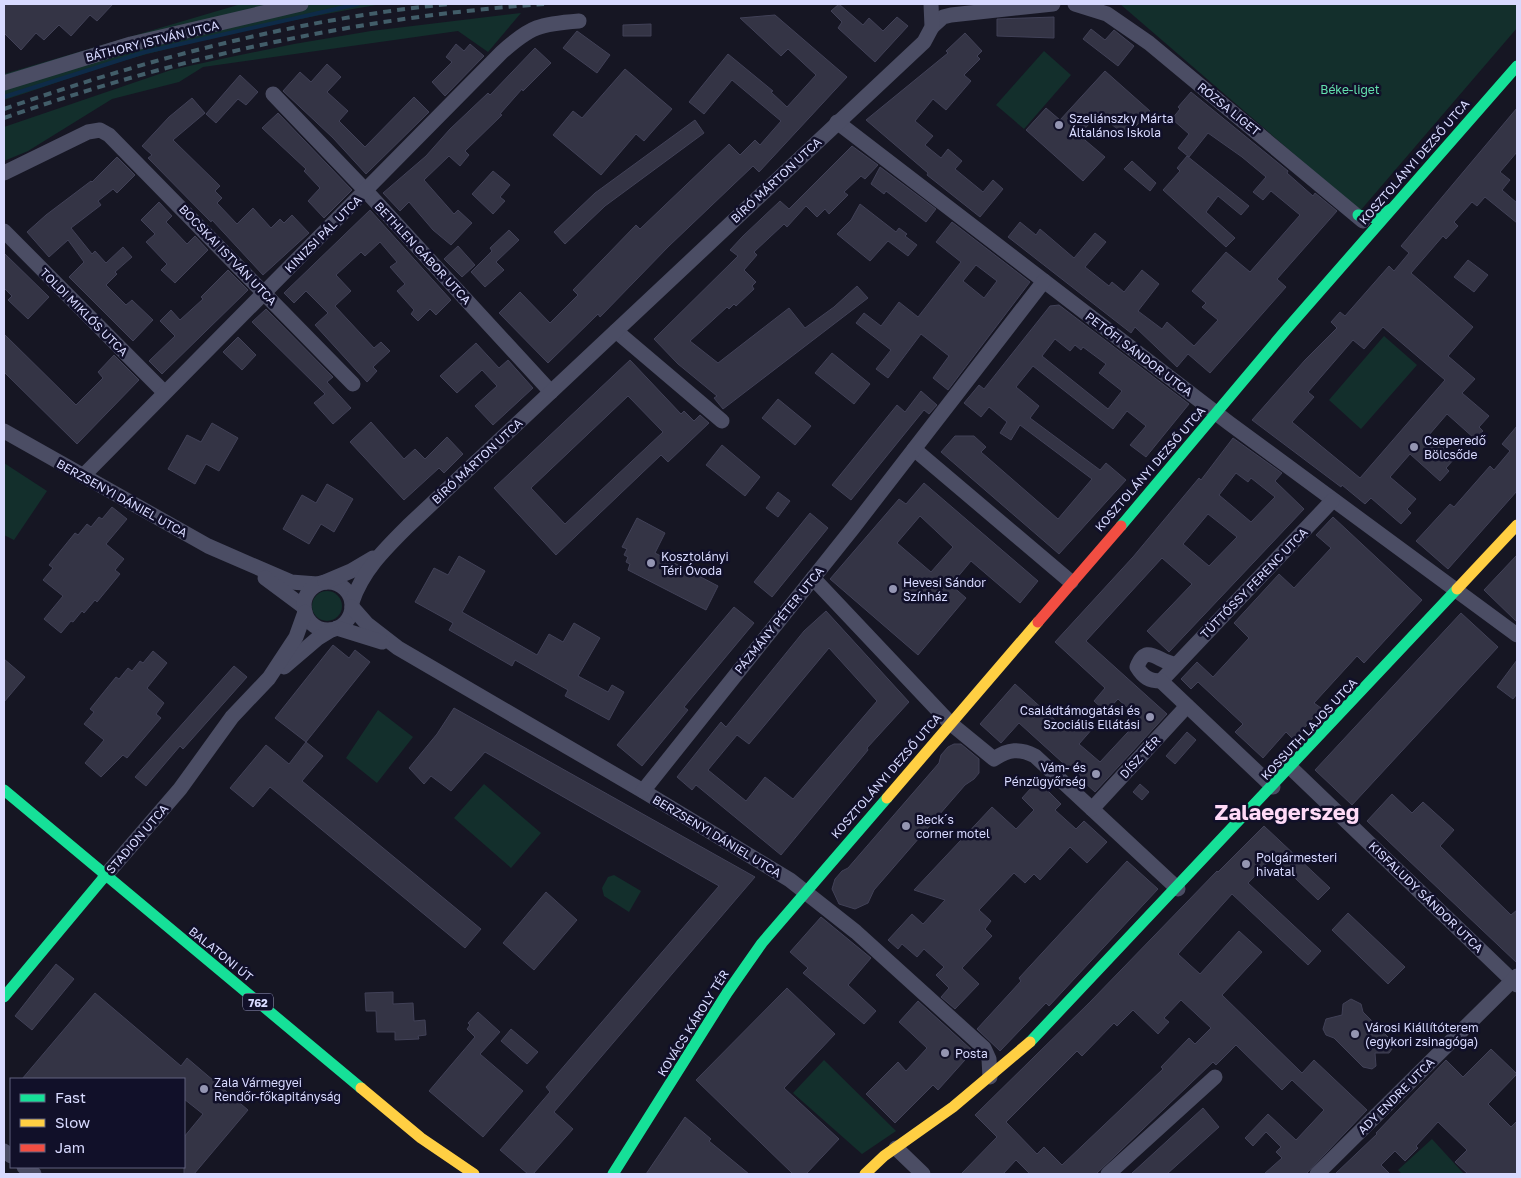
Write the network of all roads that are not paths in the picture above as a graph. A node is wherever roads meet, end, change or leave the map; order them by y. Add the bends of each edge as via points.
1 (301, 4) edge
2 (932, 4) edge
3 (1053, 4) edge
4 (1075, 4) edge
5 (956, 15) junction
6 (579, 21) dead end
7 (932, 27) junction
8 (924, 42) junction
9 (1517, 66) edge
10 (4, 83) edge
11 (273, 94) dead end
12 (837, 122) junction
13 (4, 173) edge
14 (366, 191) junction
15 (1394, 207) junction
16 (1358, 215) junction
17 (4, 231) edge
18 (1372, 232) junction
19 (1044, 282) junction
20 (264, 292) junction
21 (616, 331) junction
22 (354, 384) dead end
23 (164, 392) junction
24 (551, 392) junction
25 (1217, 414) junction
26 (722, 421) dead end
27 (4, 431) edge
28 (914, 449) junction
29 (83, 476) junction
30 (1332, 501) junction
31 (1517, 525) edge
32 (382, 552) junction
33 (241, 562) junction
34 (814, 578) junction
35 (1071, 582) junction
36 (321, 583) junction
37 (1458, 590) junction
38 (352, 604) junction
39 (304, 610) junction
40 (334, 629) junction
41 (1517, 635) edge
42 (398, 648) junction
43 (1176, 664) junction
44 (269, 678) junction
45 (1161, 681) junction
46 (1187, 706) junction
47 (950, 723) junction
48 (1291, 768) junction
49 (1273, 787) junction
50 (4, 790) edge
51 (643, 791) junction
52 (1092, 809) junction
53 (105, 876) junction
54 (1178, 888) junction
55 (804, 891) junction
56 (1516, 981) edge
57 (4, 998) edge
58 (990, 1076) junction
59 (1215, 1078) dead end
60 (421, 1138) junction
61 (896, 1148) junction
62 (452, 1174) edge
63 (474, 1174) edge
64 (613, 1174) edge
65 (865, 1174) edge
66 (923, 1174) edge
67 (1108, 1174) edge
68 (1316, 1174) edge

1 - 10 street, BÁTHORY ISTVÁN UTCA via 131,44
2 - 5 street
2 - 7 street
3 - 5 street
4 - 16 street, RÓZSA LIGET via 1106,14 1149,43
5 - 7 street via 943,17
5 - 8 street
6 - 14 street, KINIZSI PÁL UTCA via 540,25 524,33
7 - 8 street, BÍRÓ MÁRTON UTCA
8 - 12 street, BÍRÓ MÁRTON UTCA
9 - 15 main road, KOSZTOLÁNYI DEZSŐ UTCA
11 - 14 street, BETHLEN GÁBOR UTCA
12 - 19 street, PETŐFI SÁNDOR UTCA
12 - 21 street, BÍRÓ MÁRTON UTCA
13 - 20 street, BOCSKAI ISTVÁN UTCA via 88,132 100,130 121,145
14 - 20 street, KINIZSI PÁL UTCA
14 - 24 street, BETHLEN GÁBOR UTCA
15 - 16 main road via 1376,218
15 - 18 main road, KOSZTOLÁNYI DEZSŐ UTCA
16 - 18 street, RÓZSA LIGET
17 - 23 street, TOLDI MIKLÓS UTCA
18 - 25 main road, KOSZTOLÁNYI DEZSŐ UTCA
19 - 25 street, PETŐFI SÁNDOR UTCA
19 - 28 street, PÁZMÁNY PÉTER UTCA
20 - 22 street, BOCSKAI ISTVÁN UTCA
20 - 23 street, KINIZSI PÁL UTCA
21 - 24 street, BÍRÓ MÁRTON UTCA
21 - 26 street
23 - 29 street, KINIZSI PÁL UTCA
24 - 32 street, BÍRÓ MÁRTON UTCA
25 - 30 street, PETŐFI SÁNDOR UTCA
25 - 35 main road, KOSZTOLÁNYI DEZSŐ UTCA
27 - 29 street, BERZSENYI DÁNIEL UTCA
28 - 34 street, PÁZMÁNY PÉTER UTCA
28 - 35 street
29 - 33 street, BERZSENYI DÁNIEL UTCA
30 - 37 street, PETŐFI SÁNDOR UTCA
30 - 43 street, TÜTTŐSSY FERENC UTCA
31 - 37 main road, KOSSUTH LAJOS UTCA
32 - 36 street, BÍRÓ MÁRTON UTCA via 351,571
32 - 38 street, BÍRÓ MÁRTON UTCA via 362,578
33 - 36 street, BERZSENYI DÁNIEL UTCA via 291,582
33 - 39 street, BERZSENYI DÁNIEL UTCA via 286,592
34 - 47 street
34 - 51 street, PÁZMÁNY PÉTER UTCA
35 - 47 main road, KOSZTOLÁNYI DEZSŐ UTCA
36 - 38 street via 342,586
36 - 39 street via 308,592
37 - 41 street, PETŐFI SÁNDOR UTCA
37 - 48 main road, KOSSUTH LAJOS UTCA
38 - 40 street via 346,622
38 - 42 street, BERZSENYI DÁNIEL UTCA via 367,624
39 - 40 street via 309,621 317,627
39 - 44 street, STADION UTCA via 296,637
40 - 42 street, BERZSENYI DÁNIEL UTCA
40 - 44 street, STADION UTCA
42 - 51 street, BERZSENYI DÁNIEL UTCA
43 - 45 street, TÜTTŐSSY FERENC UTCA
43 - 45 street via 1167,664 1157,656 1141,658 1137,667 1142,675 1152,681
44 - 53 street, STADION UTCA via 232,717 180,789
45 - 46 street
46 - 49 street
46 - 52 street, DÍSZ TÉR
47 - 52 street via 994,759 1012,750 1029,753
47 - 55 main road, KOSZTOLÁNYI DEZSŐ UTCA
48 - 49 main road, KOSSUTH LAJOS UTCA
48 - 56 street, KISFALUDY SÁNDOR UTCA
49 - 54 main road, KOSSUTH LAJOS UTCA
50 - 53 main road, BALATONI ÚT / 762
51 - 55 street, BERZSENYI DÁNIEL UTCA
52 - 54 street
53 - 57 main road, STADION UTCA
53 - 60 main road, BALATONI ÚT / 762
54 - 58 main road, KOSSUTH LAJOS UTCA via 1039,1035
55 - 58 street, BERZSENYI DÁNIEL UTCA via 856,932 984,1048 989,1059
55 - 64 main road, KOVÁCS KÁROLY TÉR via 745,965
56 - 68 street, ADY ENDRE UTCA
58 - 61 main road, KOSSUTH LAJOS UTCA
59 - 67 street
60 - 62 main road, BALATONI ÚT / 762
60 - 63 main road, BALATONI ÚT / 762
61 - 65 main road, KOSSUTH LAJOS UTCA
61 - 66 street

